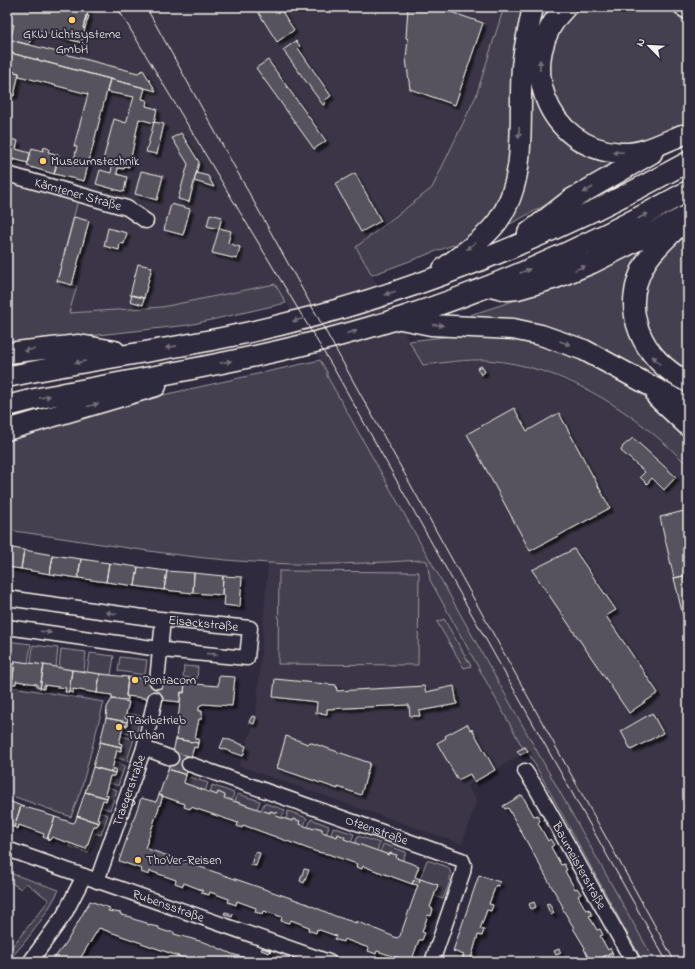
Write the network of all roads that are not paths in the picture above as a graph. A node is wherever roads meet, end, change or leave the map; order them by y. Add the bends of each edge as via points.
1 (533, 7) edge
2 (566, 7) edge
3 (685, 7) edge
4 (688, 9) edge
5 (685, 133) edge
6 (688, 162) edge
7 (7, 174) edge
8 (688, 191) edge
9 (688, 215) edge
10 (688, 219) edge
11 (146, 221) dead end
12 (508, 250) junction
13 (427, 281) junction
14 (489, 286) junction
15 (399, 319) junction
16 (7, 354) edge
17 (132, 354) junction
18 (188, 370) junction
19 (7, 377) edge
20 (643, 382) junction
21 (688, 382) edge
22 (7, 406) edge
23 (688, 406) edge
24 (688, 426) edge
25 (7, 430) edge
26 (7, 598) edge
27 (163, 620) junction
28 (7, 627) edge
29 (160, 649) junction
30 (157, 681) dead end
31 (155, 699) dead end
32 (144, 748) junction
33 (172, 758) tunnel mouth
34 (189, 764) tunnel mouth
35 (525, 771) dead end
36 (7, 849) edge
37 (84, 876) junction
38 (97, 881) junction
39 (30, 962) edge
40 (329, 962) edge
41 (432, 962) edge
42 (633, 962) edge

1 -> 13 highway via 522,66 518,166 512,194 491,229
5 -> 2 highway via 648,149 610,152 586,144 559,122 544,95 540,60 549,29
3 - 4 highway
5 -> 12 highway via 570,200
6 - 12 highway via 624,196
7 - 11 street, Kärntener Straße via 127,208
14 -> 8 highway via 584,246
14 -> 9 highway via 507,290 518,289 553,279 613,253
21 -> 10 highway via 660,364 650,352 637,322 635,308 636,292 645,264 653,252
12 - 13 highway
13 -> 17 highway via 290,322 241,334
14 - 15 highway
18 -> 15 highway via 287,349
15 -> 20 highway via 431,325 513,328 541,335 584,350
17 -> 16 highway via 78,345
17 -> 19 highway
22 -> 18 highway
25 -> 18 highway via 138,393
20 - 23 highway
20 - 24 highway
27 -> 26 street, Eisackstraße
27 - 29 street
29 -> 27 street, Eisackstraße via 247,658 250,628
28 -> 29 street, Eisackstraße
29 - 30 street
31 - 32 street, Traegerstraße
32 - 33 street
32 - 38 street, Traegerstraße
34 - 41 street, Otzenstraße via 462,860 463,872
35 - 42 street, Baumeisterstraße
36 - 37 street, Rubensstraße
37 - 38 street, Rubensstraße
37 - 39 street via 64,915
38 - 40 street, Rubensstraße

